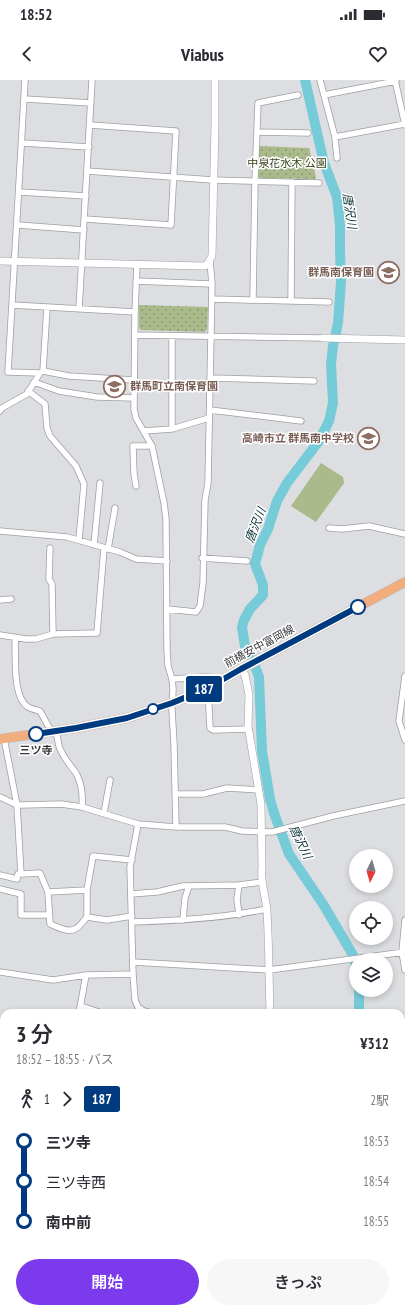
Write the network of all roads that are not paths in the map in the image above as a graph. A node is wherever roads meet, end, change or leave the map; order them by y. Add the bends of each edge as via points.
1 (25, 80) edge
2 (92, 80) edge
3 (215, 80) edge
4 (320, 80) edge
5 (396, 81) edge
6 (298, 95) dead end
7 (324, 95) junction
8 (25, 99) junction
9 (91, 103) junction
10 (90, 125) junction
11 (405, 125) edge
12 (257, 132) junction
13 (308, 133) dead end
14 (335, 137) junction
15 (22, 143) junction
16 (89, 147) junction
17 (338, 158) dead end
18 (87, 171) junction
19 (174, 178) junction
20 (213, 180) junction
21 (255, 181) junction
22 (292, 182) junction
23 (319, 183) dead end
24 (20, 192) junction
25 (86, 196) junction
26 (85, 219) junction
27 (18, 225) junction
28 (84, 230) junction
29 (0, 261) edge
30 (210, 261) junction
31 (14, 262) junction
32 (82, 263) junction
33 (137, 264) junction
34 (136, 281) junction
35 (212, 284) junction
36 (212, 299) junction
37 (254, 299) junction
38 (291, 300) junction
39 (329, 302) dead end
40 (12, 305) junction
41 (47, 308) junction
42 (79, 309) junction
43 (135, 312) junction
44 (135, 335) junction
45 (172, 336) junction
46 (211, 336) junction
47 (323, 338) joint
48 (405, 340) edge
49 (42, 372) junction
50 (211, 378) junction
51 (134, 380) junction
52 (314, 381) dead end
53 (34, 382) junction
54 (28, 391) junction
55 (134, 398) junction
56 (210, 410) junction
57 (0, 411) edge
58 (209, 418) junction
59 (301, 421) dead end
60 (172, 429) junction
61 (144, 431) junction
62 (152, 446) junction
63 (100, 483) dead end
64 (136, 486) dead end
65 (115, 508) dead end
66 (329, 528) dead end
67 (0, 531) edge
68 (405, 534) edge
69 (79, 540) junction
70 (94, 545) junction
71 (50, 548) dead end
72 (106, 548) junction
73 (202, 558) junction
74 (167, 561) junction
75 (247, 561) dead end
76 (405, 582) edge
77 (11, 599) dead end
78 (0, 600) edge
79 (167, 609) junction
80 (53, 634) junction
81 (0, 635) edge
82 (15, 638) junction
83 (241, 669) junction
84 (405, 676) edge
85 (225, 678) junction
86 (172, 679) junction
87 (208, 688) junction
88 (172, 703) junction
89 (249, 729) junction
90 (54, 731) junction
91 (2, 738) edge
92 (405, 740) edge
93 (110, 780) dead end
94 (259, 790) junction
95 (175, 794) junction
96 (0, 797) edge
97 (405, 801) edge
98 (17, 804) junction
99 (82, 807) junction
100 (104, 813) junction
101 (138, 824) junction
102 (176, 827) junction
103 (261, 831) junction
104 (132, 860) junction
105 (21, 874) junction
106 (0, 875) edge
107 (262, 882) junction
108 (239, 884) junction
109 (189, 886) junction
110 (0, 889) edge
111 (87, 890) junction
112 (48, 892) junction
113 (131, 894) junction
114 (267, 909) junction
115 (49, 915) junction
116 (238, 915) junction
117 (87, 917) junction
118 (132, 919) junction
119 (183, 920) junction
120 (405, 920) edge
121 (404, 952) edge
122 (133, 962) junction
123 (269, 970) junction
124 (405, 970) edge
125 (0, 972) edge
126 (133, 974) junction
127 (86, 975) junction
128 (81, 1006) junction
129 (80, 1009) edge
130 (90, 1009) edge
131 (141, 1009) edge
132 (270, 1009) edge

1 - 8 street
2 - 9 street
3 - 20 street
4 - 7 street
5 - 7 street
5 - 11 street
6 - 12 street via 258,103
7 - 14 street
8 - 9 street
8 - 15 street
9 - 10 street
10 - 16 street
10 - 19 street via 176,131
11 - 14 street
12 - 13 street
12 - 21 street
14 - 17 street
15 - 16 street
15 - 24 street
16 - 18 street
18 - 19 street
18 - 25 street
19 - 20 street
19 - 26 street via 171,224
20 - 21 street
20 - 30 street
21 - 22 street
21 - 37 street
22 - 23 street
22 - 38 street
24 - 25 street
24 - 27 street
25 - 26 street
26 - 28 street
27 - 28 street
27 - 31 street
28 - 32 street
29 - 31 street
30 - 33 street via 203,266
30 - 35 street
31 - 32 street
31 - 40 street
32 - 33 street
32 - 42 street
33 - 34 street
34 - 35 street
34 - 43 street
35 - 36 street
36 - 37 street
36 - 46 street
37 - 38 street
38 - 39 street
40 - 41 street
40 - 49 street via 8,372
41 - 42 street
41 - 49 street
42 - 43 street
43 - 44 street
44 - 45 street
44 - 51 street
45 - 46 street
45 - 60 street
46 - 47 street
46 - 50 street
47 - 48 street
49 - 51 street
49 - 53 street
50 - 52 street
50 - 56 street
51 - 55 street
53 - 54 street
53 - 55 street via 59,392
54 - 57 street
54 - 69 street via 45,404 50,436 76,466 84,484
55 - 61 street via 136,418
56 - 58 street
56 - 59 street
58 - 60 street
58 - 73 street via 208,483
60 - 61 street
61 - 62 street
62 - 64 street via 133,446
62 - 74 street via 164,503
63 - 70 street
65 - 72 street
66 - 68 street via 368,526
67 - 69 street
69 - 70 street
70 - 72 street
71 - 80 street via 49,579 52,584
72 - 74 street via 136,559
72 - 80 street via 97,633
73 - 75 street
73 - 79 street via 203,583 200,606 196,612
74 - 79 street
76 - 83 main road, 前橋安中富岡線
77 - 78 street
79 - 86 street via 168,666
80 - 82 street via 36,639
81 - 82 street
82 - 90 street via 17,691 28,707 40,711
83 - 85 main road, 前橋安中富岡線
83 - 89 street via 245,675 249,695
84 - 92 street via 399,721
85 - 86 street
85 - 87 main road, 前橋安中富岡線
86 - 88 street
87 - 88 main road, 前橋安中富岡線
87 - 89 street via 210,728
88 - 90 main road, 前橋安中富岡線 via 127,718
88 - 95 street
89 - 94 street
90 - 91 main road, 前橋安中富岡線
90 - 99 street via 59,747 82,788
91 - 98 street
93 - 100 street
94 - 95 street via 227,788 203,794
94 - 103 street
95 - 102 street
96 - 98 street
97 - 103 street via 278,831
98 - 99 street via 61,804
98 - 105 street
99 - 100 street
100 - 101 street
101 - 102 street
101 - 104 street
102 - 103 street via 225,827 242,831
103 - 107 street
104 - 111 street via 93,856
104 - 113 street
105 - 106 street via 18,874 16,879
105 - 112 street via 40,873
107 - 108 street
107 - 114 street
108 - 109 street
108 - 116 street
109 - 113 street
109 - 119 street
110 - 115 street via 21,894 21,915
111 - 112 street
111 - 117 street
112 - 115 street
113 - 118 street
114 - 116 street
114 - 123 street
115 - 117 street via 50,924 69,930 77,928
116 - 119 street
117 - 118 street via 107,920
118 - 119 street
118 - 122 street
120 - 121 street
121 - 123 street
121 - 124 street
122 - 123 street
122 - 126 street
123 - 132 street
125 - 127 street via 53,980
126 - 127 street
126 - 131 street via 135,1000
127 - 128 street
128 - 129 street
128 - 130 street

